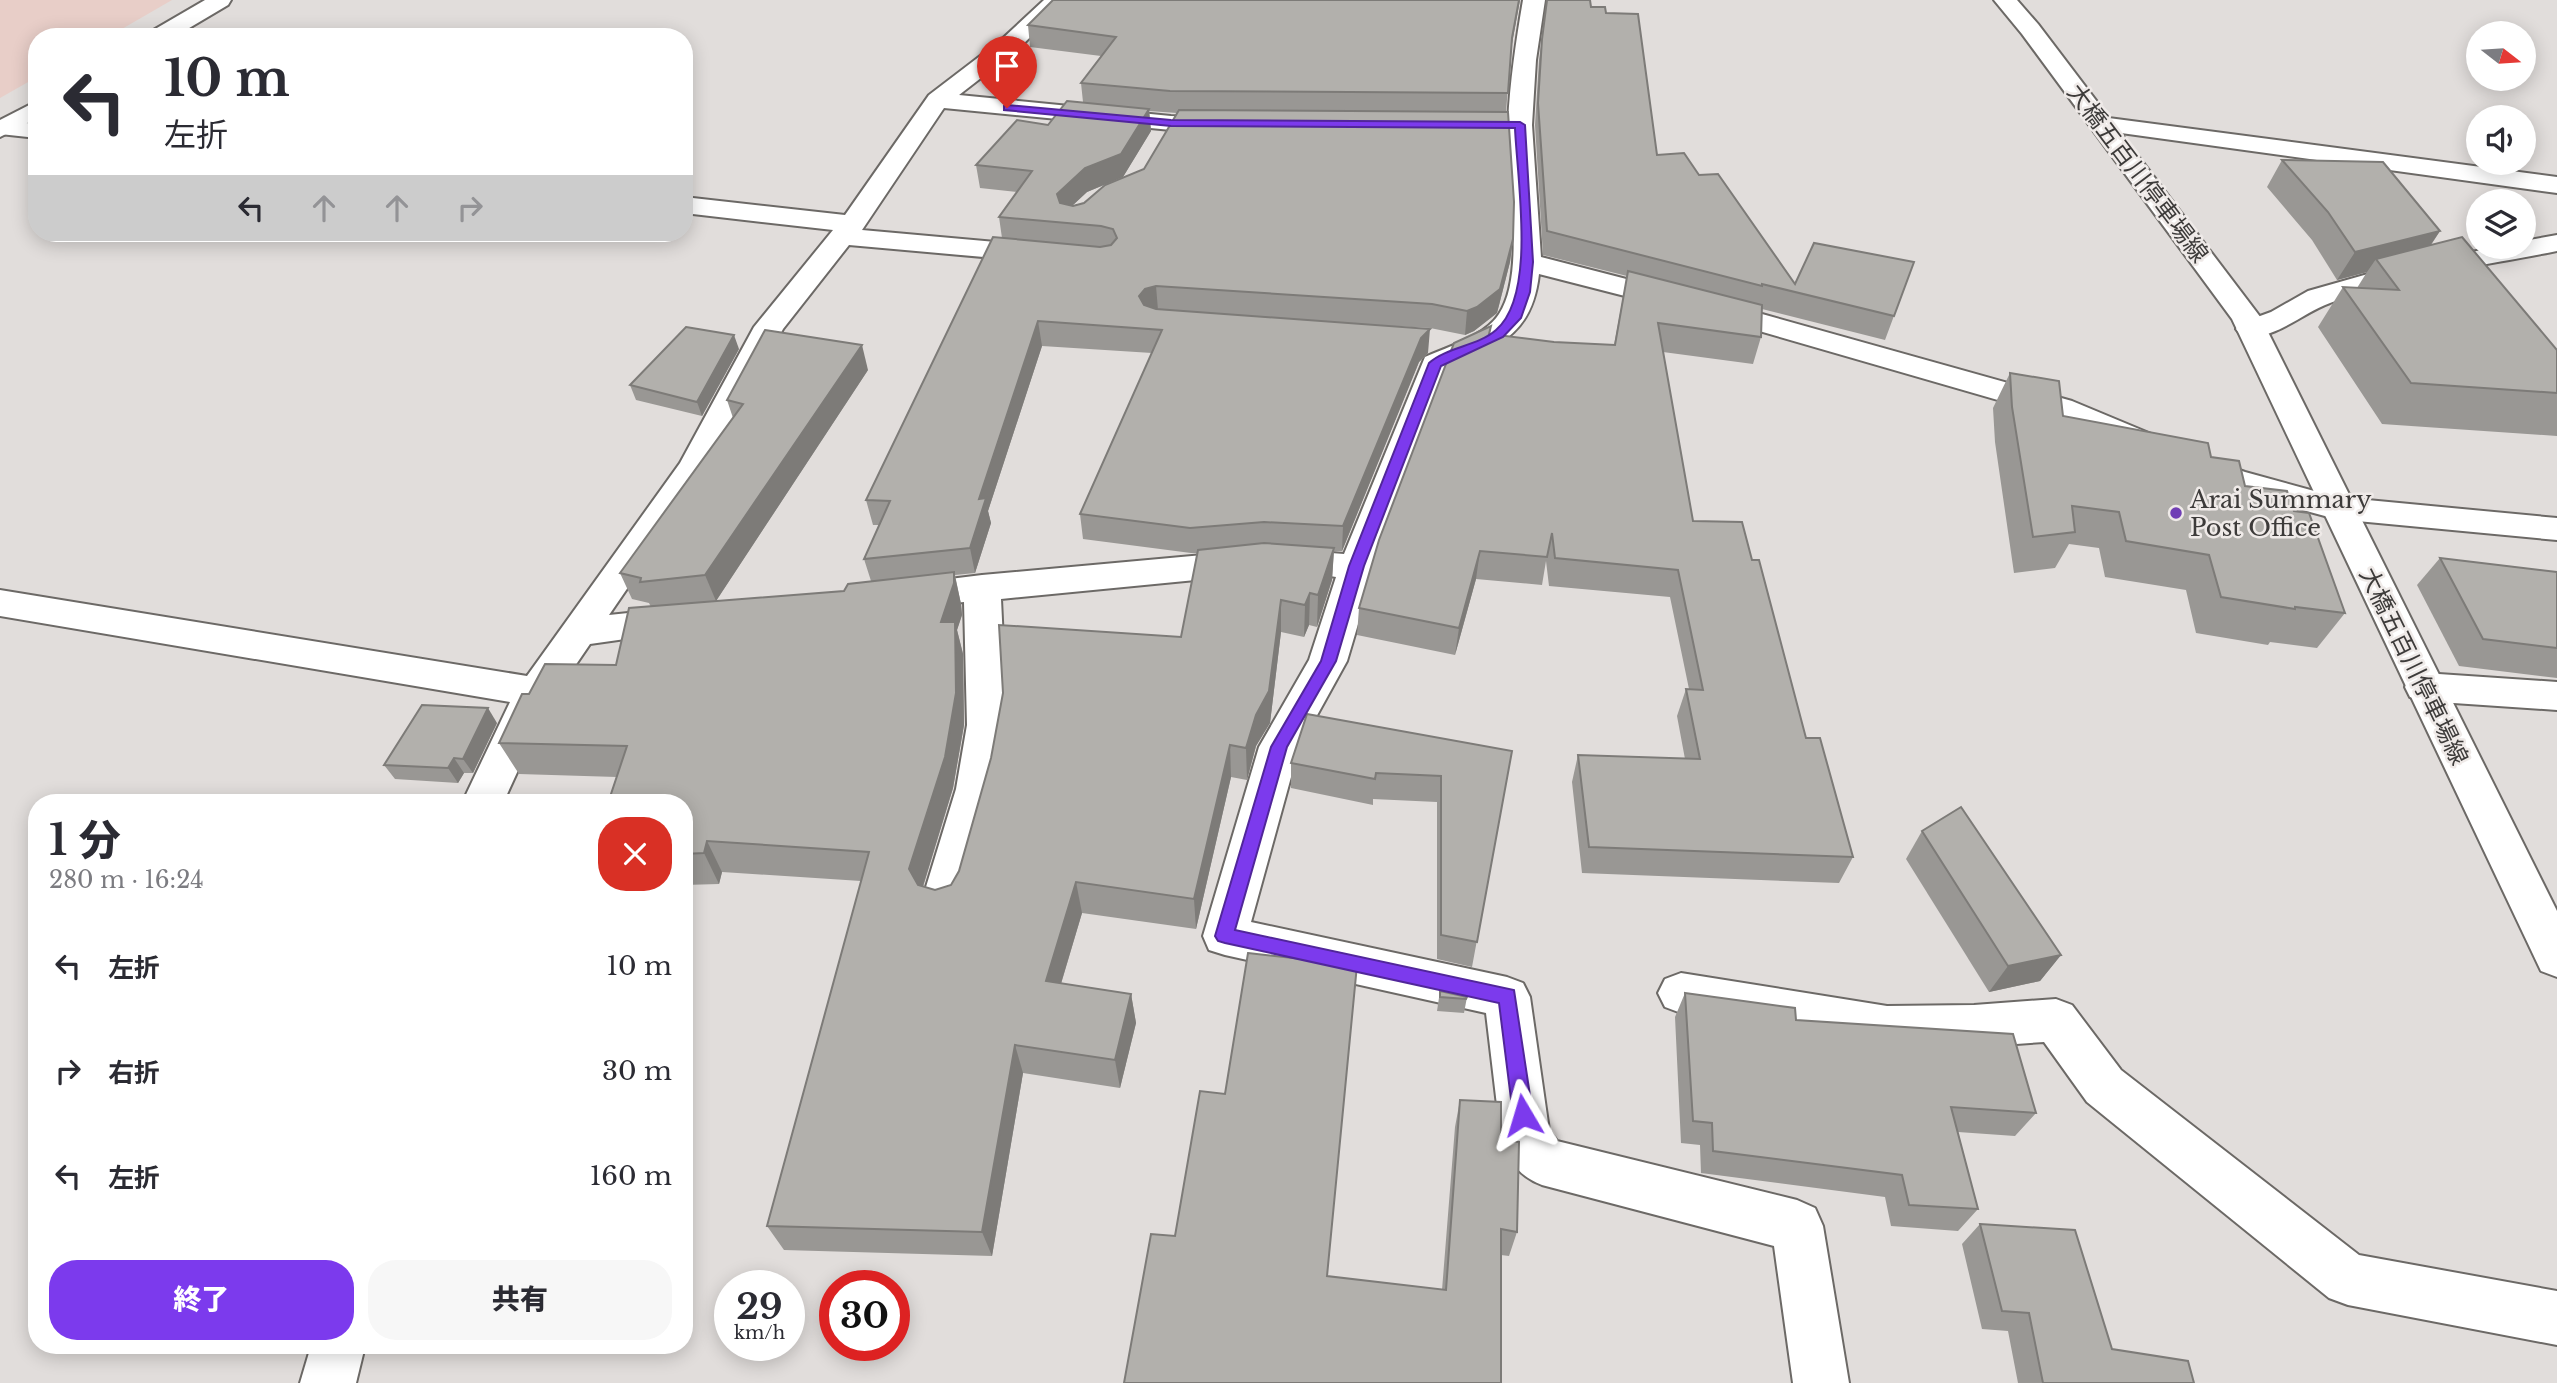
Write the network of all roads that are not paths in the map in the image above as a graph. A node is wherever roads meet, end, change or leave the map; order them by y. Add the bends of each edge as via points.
1 (220, 0) edge
2 (1057, 0) edge
3 (1534, 0) edge
4 (2005, 0) edge
5 (173, 28) edge
6 (937, 100) junction
7 (28, 113) edge
8 (1171, 123) junction
9 (1241, 124) edge
10 (2101, 124) junction
11 (2, 129) edge
12 (28, 130) edge
13 (1158, 148) edge
14 (2557, 185) edge
15 (693, 206) edge
16 (847, 230) junction
17 (2557, 243) edge
18 (1062, 256) edge
19 (1527, 262) junction
20 (2251, 329) junction
21 (1416, 339) edge
22 (1468, 348) junction
23 (2336, 508) junction
24 (2557, 529) edge
25 (1357, 566) junction
26 (982, 587) junction
27 (874, 599) edge
28 (0, 603) edge
29 (712, 617) edge
30 (578, 632) junction
31 (2424, 687) junction
32 (536, 692) junction
33 (2557, 696) edge
34 (487, 794) edge
35 (944, 900) edge
36 (2557, 957) edge
37 (1681, 993) dead end
38 (2557, 1318) edge
39 (336, 1354) edge
40 (328, 1383) edge
41 (1821, 1383) edge

1 - 5 street
2 - 6 street via 1009,45
3 - 19 street via 1506,125
4 - 10 street, 大橋五百川停車場線
6 - 8 street
6 - 16 street
7 - 11 street
8 - 9 street
8 - 13 street
10 - 14 street
10 - 20 street, 大橋五百川停車場線
11 - 12 street
15 - 16 street
16 - 18 street
16 - 30 street via 769,327 695,466
17 - 20 street via 2377,280 2318,297
19 - 22 street via 1515,318 1499,335
19 - 23 street via 2061,408 2233,480
20 - 23 street, 大橋五百川停車場線
21 - 22 street
22 - 25 street via 1436,363
23 - 24 street
23 - 31 street, 大橋五百川停車場線
25 - 26 street via 1290,563
25 - 41 street via 1328,661 1279,747 1225,936 1507,996 1526,1139 1542,1161 1797,1226
26 - 27 street
26 - 35 street via 987,725 976,789
28 - 32 street
29 - 30 street
30 - 32 street
31 - 33 street
31 - 36 street, 大橋五百川停車場線
32 - 34 street
37 - 38 street via 1887,1027 1974,1027 2056,1020 2104,1086 2348,1279
39 - 40 street

